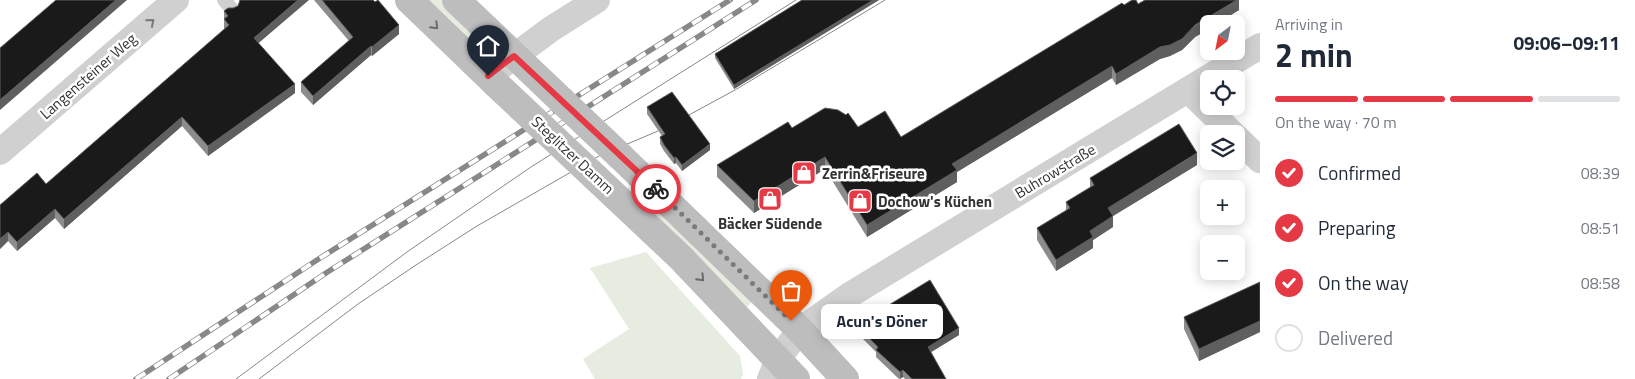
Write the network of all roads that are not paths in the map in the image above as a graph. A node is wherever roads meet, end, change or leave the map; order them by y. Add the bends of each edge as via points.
1 (176, 0) edge
2 (409, 0) edge
3 (456, 0) edge
4 (597, 0) edge
5 (1260, 46) edge
6 (521, 63) junction
7 (491, 80) junction
8 (1188, 90) junction
9 (1223, 125) edge
10 (1245, 146) edge
11 (0, 152) edge
12 (1260, 160) edge
13 (663, 196) junction
14 (629, 208) junction
15 (800, 330) junction
16 (774, 369) edge
17 (796, 379) edge
18 (845, 379) edge

11 -> 1 street, Langensteiner Weg
2 -> 7 main road, Steglitzer Damm
3 - 6 main road
4 - 6 street via 551,29
5 - 8 street, Buhrowstraße
6 - 7 street
6 - 13 main road, bridge
7 - 14 main road, Steglitzer Damm, bridge
8 - 9 street
8 - 15 street, Buhrowstraße via 848,296
10 - 12 street
13 - 14 lane
13 - 15 main road
14 -> 16 main road, Steglitzer Damm via 695,272
15 - 16 street, Buhrowstraße
15 - 18 main road
16 - 17 main road, Steglitzer Damm

